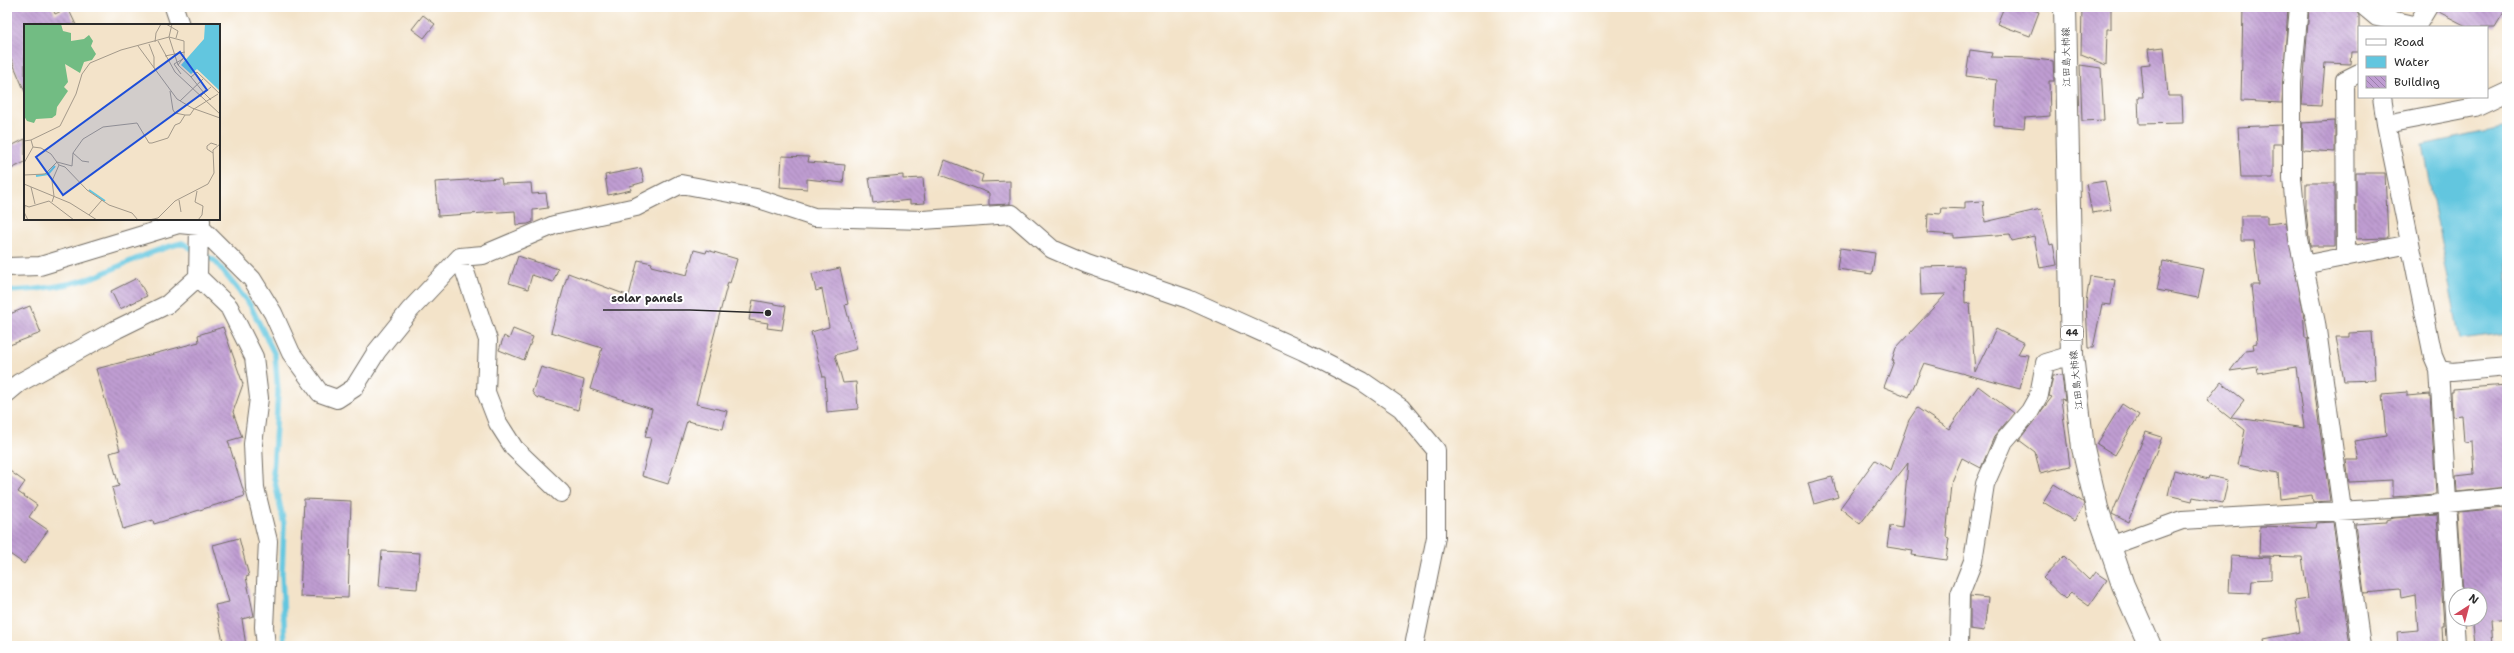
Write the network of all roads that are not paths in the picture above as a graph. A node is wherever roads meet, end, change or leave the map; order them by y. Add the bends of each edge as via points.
1 (174, 7) edge
2 (2065, 7) edge
3 (2299, 7) edge
4 (2365, 7) edge
5 (2428, 7) edge
6 (180, 24) edge
7 (2416, 26) edge
8 (2358, 74) edge
9 (2497, 94) edge
10 (2382, 98) edge
11 (2386, 124) junction
12 (200, 223) edge
13 (2410, 244) junction
14 (460, 257) junction
15 (2346, 257) junction
16 (2304, 265) junction
17 (7, 267) edge
18 (198, 276) junction
19 (2072, 355) junction
20 (2507, 366) edge
21 (2439, 370) junction
22 (7, 393) edge
23 (561, 493) dead end
24 (2507, 497) edge
25 (2448, 504) junction
26 (2341, 512) junction
27 (2110, 546) junction
28 (266, 646) edge
29 (1414, 646) edge
30 (1959, 646) edge
31 (2150, 646) edge
32 (2361, 646) edge
33 (2456, 646) edge

1 - 6 street
2 - 19 main road, 江田島大柿線 / 44
3 - 16 street via 2292,83 2292,178 2298,239
4 - 7 street via 2377,17
5 - 7 street
8 - 15 street via 2345,80
9 - 11 street via 2475,107
10 - 11 street
11 - 13 street
12 - 14 street via 252,279 273,313 291,353 320,393 337,399 354,388 387,339
12 - 17 street via 179,224 40,266
12 - 18 street
13 - 15 street
13 - 21 street via 2433,356
14 - 23 street via 488,340 486,392 498,423 514,448
14 - 29 street via 483,255 554,225 636,208 680,184 756,198 814,217 923,220 1012,214 1052,249 1087,264 1188,299 1303,351 1362,381 1401,408 1436,450 1436,537
15 - 16 street
16 - 26 street via 2316,323
18 - 22 street via 168,304 117,329
18 - 28 street via 229,306 254,357 259,398 253,444 255,488 268,541 264,627
19 - 27 main road, 江田島大柿線 / 44 via 2083,448 2097,508
19 - 30 street via 2045,363 2038,395 2030,411 2004,441 1985,484 1973,561 1960,594
20 - 21 street via 2452,372
21 - 25 street
24 - 25 street
25 - 26 street
25 - 33 street
26 - 27 street via 2182,520
26 - 32 street
27 - 31 main road, 江田島大柿線 / 44 via 2123,586

